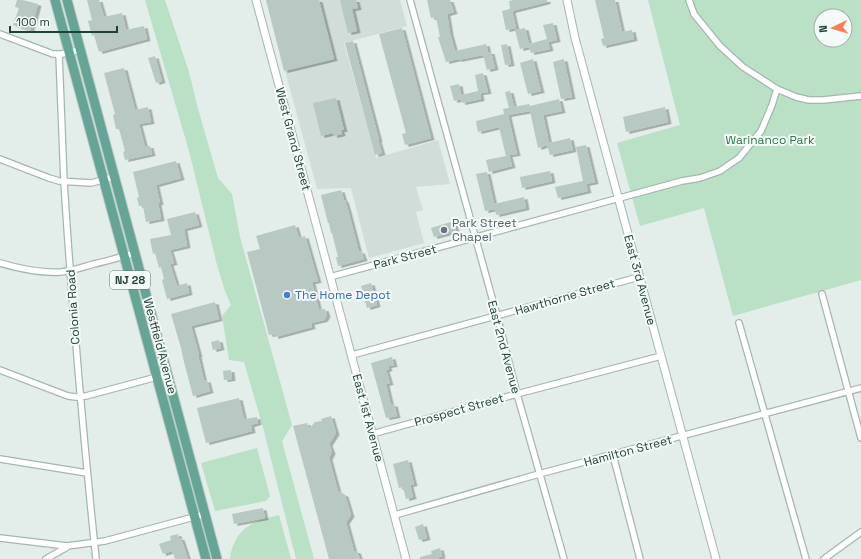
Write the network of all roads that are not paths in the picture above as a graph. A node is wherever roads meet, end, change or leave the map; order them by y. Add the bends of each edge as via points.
1 (55, 0) edge
2 (67, 0) edge
3 (256, 0) edge
4 (410, 0) edge
5 (567, 0) edge
6 (689, 0) edge
7 (0, 34) edge
8 (80, 50) junction
9 (69, 53) junction
10 (59, 54) junction
11 (777, 89) junction
12 (861, 96) edge
13 (0, 159) edge
14 (114, 177) junction
15 (103, 180) junction
16 (64, 182) junction
17 (618, 199) junction
18 (475, 238) junction
19 (135, 253) junction
20 (124, 256) junction
21 (0, 263) edge
22 (70, 270) junction
23 (330, 277) junction
24 (639, 277) junction
25 (822, 294) dead end
26 (497, 316) junction
27 (739, 323) dead end
28 (352, 355) junction
29 (661, 356) junction
30 (0, 370) edge
31 (168, 374) junction
32 (156, 377) junction
33 (861, 388) edge
34 (848, 391) junction
35 (517, 394) junction
36 (80, 397) junction
37 (765, 414) junction
38 (372, 434) junction
39 (682, 436) junction
40 (861, 438) edge
41 (613, 455) junction
42 (0, 459) edge
43 (87, 473) junction
44 (539, 474) junction
45 (205, 514) junction
46 (395, 515) junction
47 (194, 517) junction
48 (861, 532) edge
49 (0, 538) edge
50 (94, 543) junction
51 (67, 546) junction
52 (46, 559) edge
53 (96, 559) edge
54 (206, 559) edge
55 (218, 559) edge
56 (406, 559) edge
57 (564, 559) edge
58 (640, 559) edge
59 (716, 559) edge
60 (806, 559) edge
61 (824, 559) edge

1 - 9 main road, Westfield Avenue / NJ 28
2 - 8 main road, Westfield Avenue / NJ 28
3 - 23 street, West Grand Street
4 - 18 street, East 2nd Avenue
5 - 17 street, East 3rd Avenue
6 - 11 street via 694,14 720,46 743,67
7 - 10 street
8 - 9 street
8 - 14 main road, Westfield Avenue / NJ 28
9 - 10 street
9 - 15 main road, Westfield Avenue / NJ 28
10 - 16 street, Colonia Road
11 - 12 street via 809,100
11 - 17 street, Park Street via 761,131 739,158 720,171 700,178
13 - 16 street
14 - 15 street
14 - 19 main road, Westfield Avenue / NJ 28
15 - 16 street via 91,183
15 - 20 main road, Westfield Avenue / NJ 28
16 - 22 street, Colonia Road
17 - 18 street, Park Street
17 - 24 street, East 3rd Avenue
18 - 23 street, Park Street
18 - 26 street, East 2nd Avenue
19 - 20 street
19 - 31 main road, Westfield Avenue / NJ 28
20 - 22 street
20 - 32 main road, Westfield Avenue / NJ 28
21 - 22 street via 36,271
22 - 36 street, Colonia Road
23 - 28 street, East 1st Avenue
24 - 26 street, Hawthorne Street
24 - 29 street, East 3rd Avenue
25 - 34 street
26 - 28 street, Hawthorne Street
26 - 35 street, East 2nd Avenue
27 - 37 street
28 - 38 street, East 1st Avenue
29 - 35 street, Prospect Street
29 - 39 street, East 3rd Avenue
30 - 36 street via 64,395
31 - 32 street
31 - 45 main road, Westfield Avenue / NJ 28
32 - 36 street
32 - 47 main road, Westfield Avenue / NJ 28
33 - 34 street, Hamilton Street
34 - 37 street, Hamilton Street
34 - 40 street
35 - 38 street, Prospect Street
35 - 44 street, East 2nd Avenue
36 - 43 street, Colonia Road
37 - 39 street, Hamilton Street
37 - 60 street
38 - 46 street, East 1st Avenue
39 - 41 street, Hamilton Street
39 - 59 street, East 3rd Avenue
41 - 44 street, Hamilton Street
41 - 58 street
42 - 43 street
43 - 50 street, Colonia Road
44 - 46 street, Hamilton Street
44 - 57 street, East 2nd Avenue
45 - 47 street
45 - 55 main road, Westfield Avenue / NJ 28
46 - 56 street, East 1st Avenue
47 - 50 street
47 - 54 main road, Westfield Avenue / NJ 28
48 - 61 street
49 - 51 street
50 - 51 street
50 - 53 street, Colonia Road
51 - 52 street

